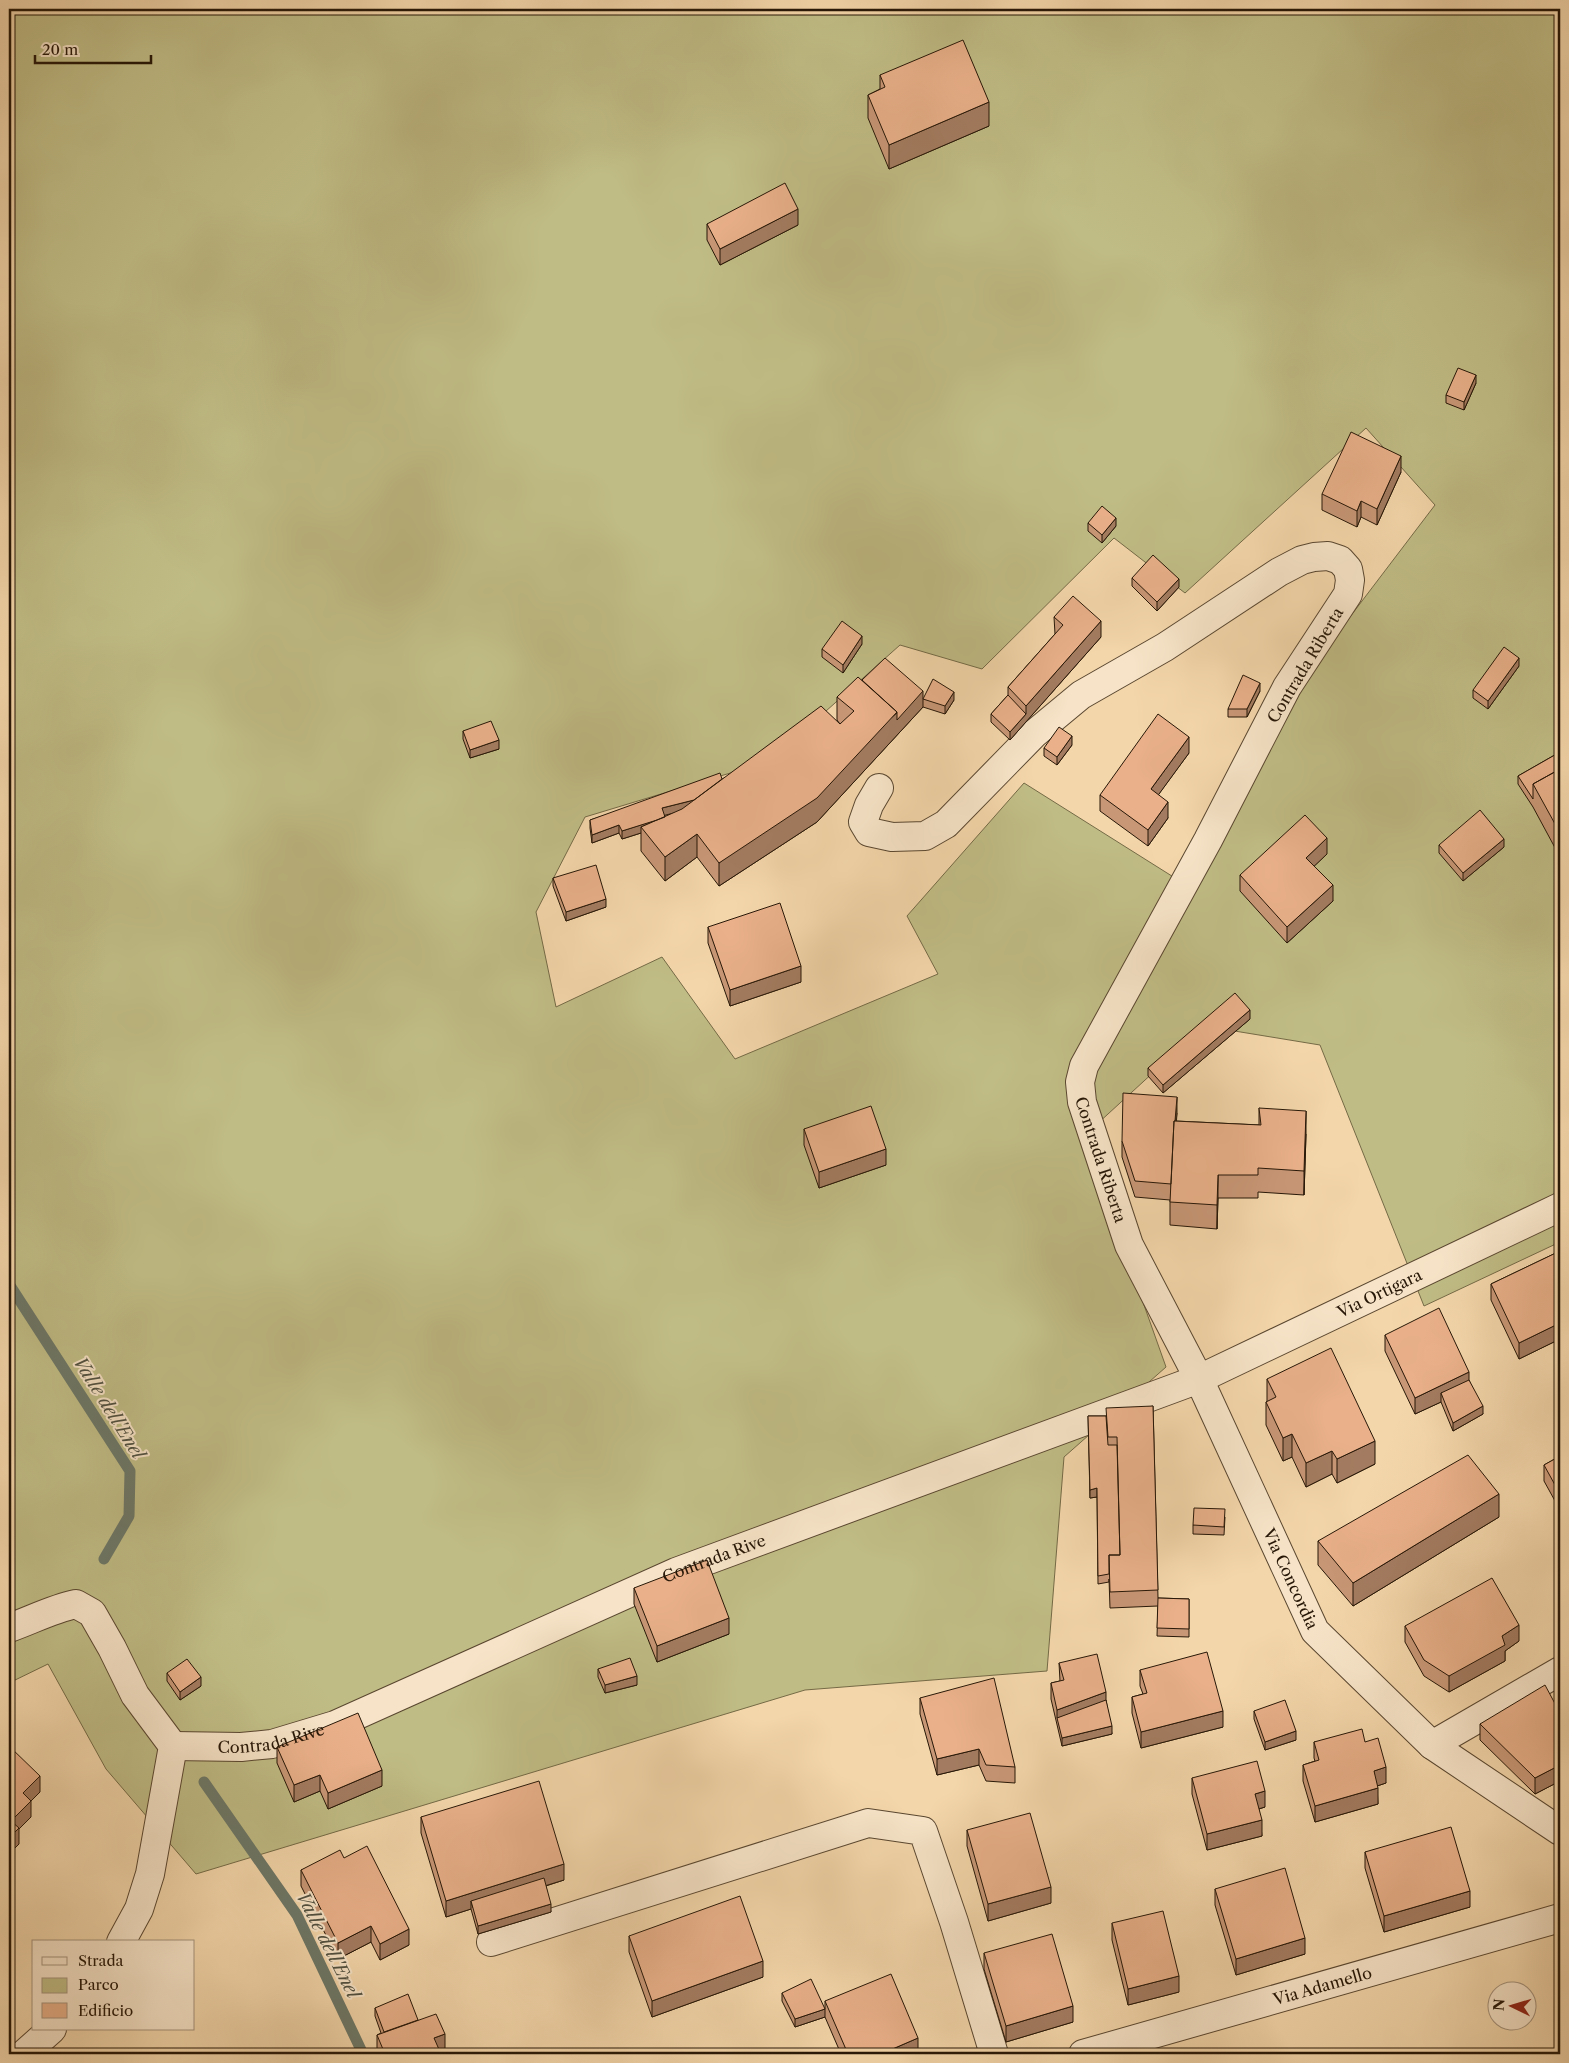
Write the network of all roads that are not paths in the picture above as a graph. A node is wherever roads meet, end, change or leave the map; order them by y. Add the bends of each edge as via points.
1 (879, 788) dead end
2 (1560, 1207) edge
3 (1199, 1379) junction
4 (9, 1628) edge
5 (1560, 1671) edge
6 (1432, 1745) junction
7 (173, 1746) junction
8 (1560, 1831) edge
9 (1560, 1918) edge
10 (122, 1940) edge
11 (491, 1942) dead end
12 (51, 2030) edge
13 (24, 2054) edge
14 (994, 2054) edge
15 (1083, 2054) edge

1 - 3 street, Contrada Riberta via 856,831 892,837 926,836 946,824 1034,734 1080,695 1165,647 1302,560 1328,556 1340,560 1348,569 1348,594 1287,687 1208,840 1084,1066 1080,1082 1082,1102 1129,1245
2 - 3 street, Via Ortigara
3 - 6 street, Via Concordia via 1315,1631
3 - 7 street, Contrada Rive via 676,1572 335,1725 272,1744
4 - 7 street via 56,1608 76,1604 92,1613 135,1695
5 - 6 street
6 - 8 street, Via Concordia
7 - 10 street via 150,1874 139,1908
9 - 15 street, Via Adamello
11 - 14 street via 868,1823 923,1831
12 - 13 street

